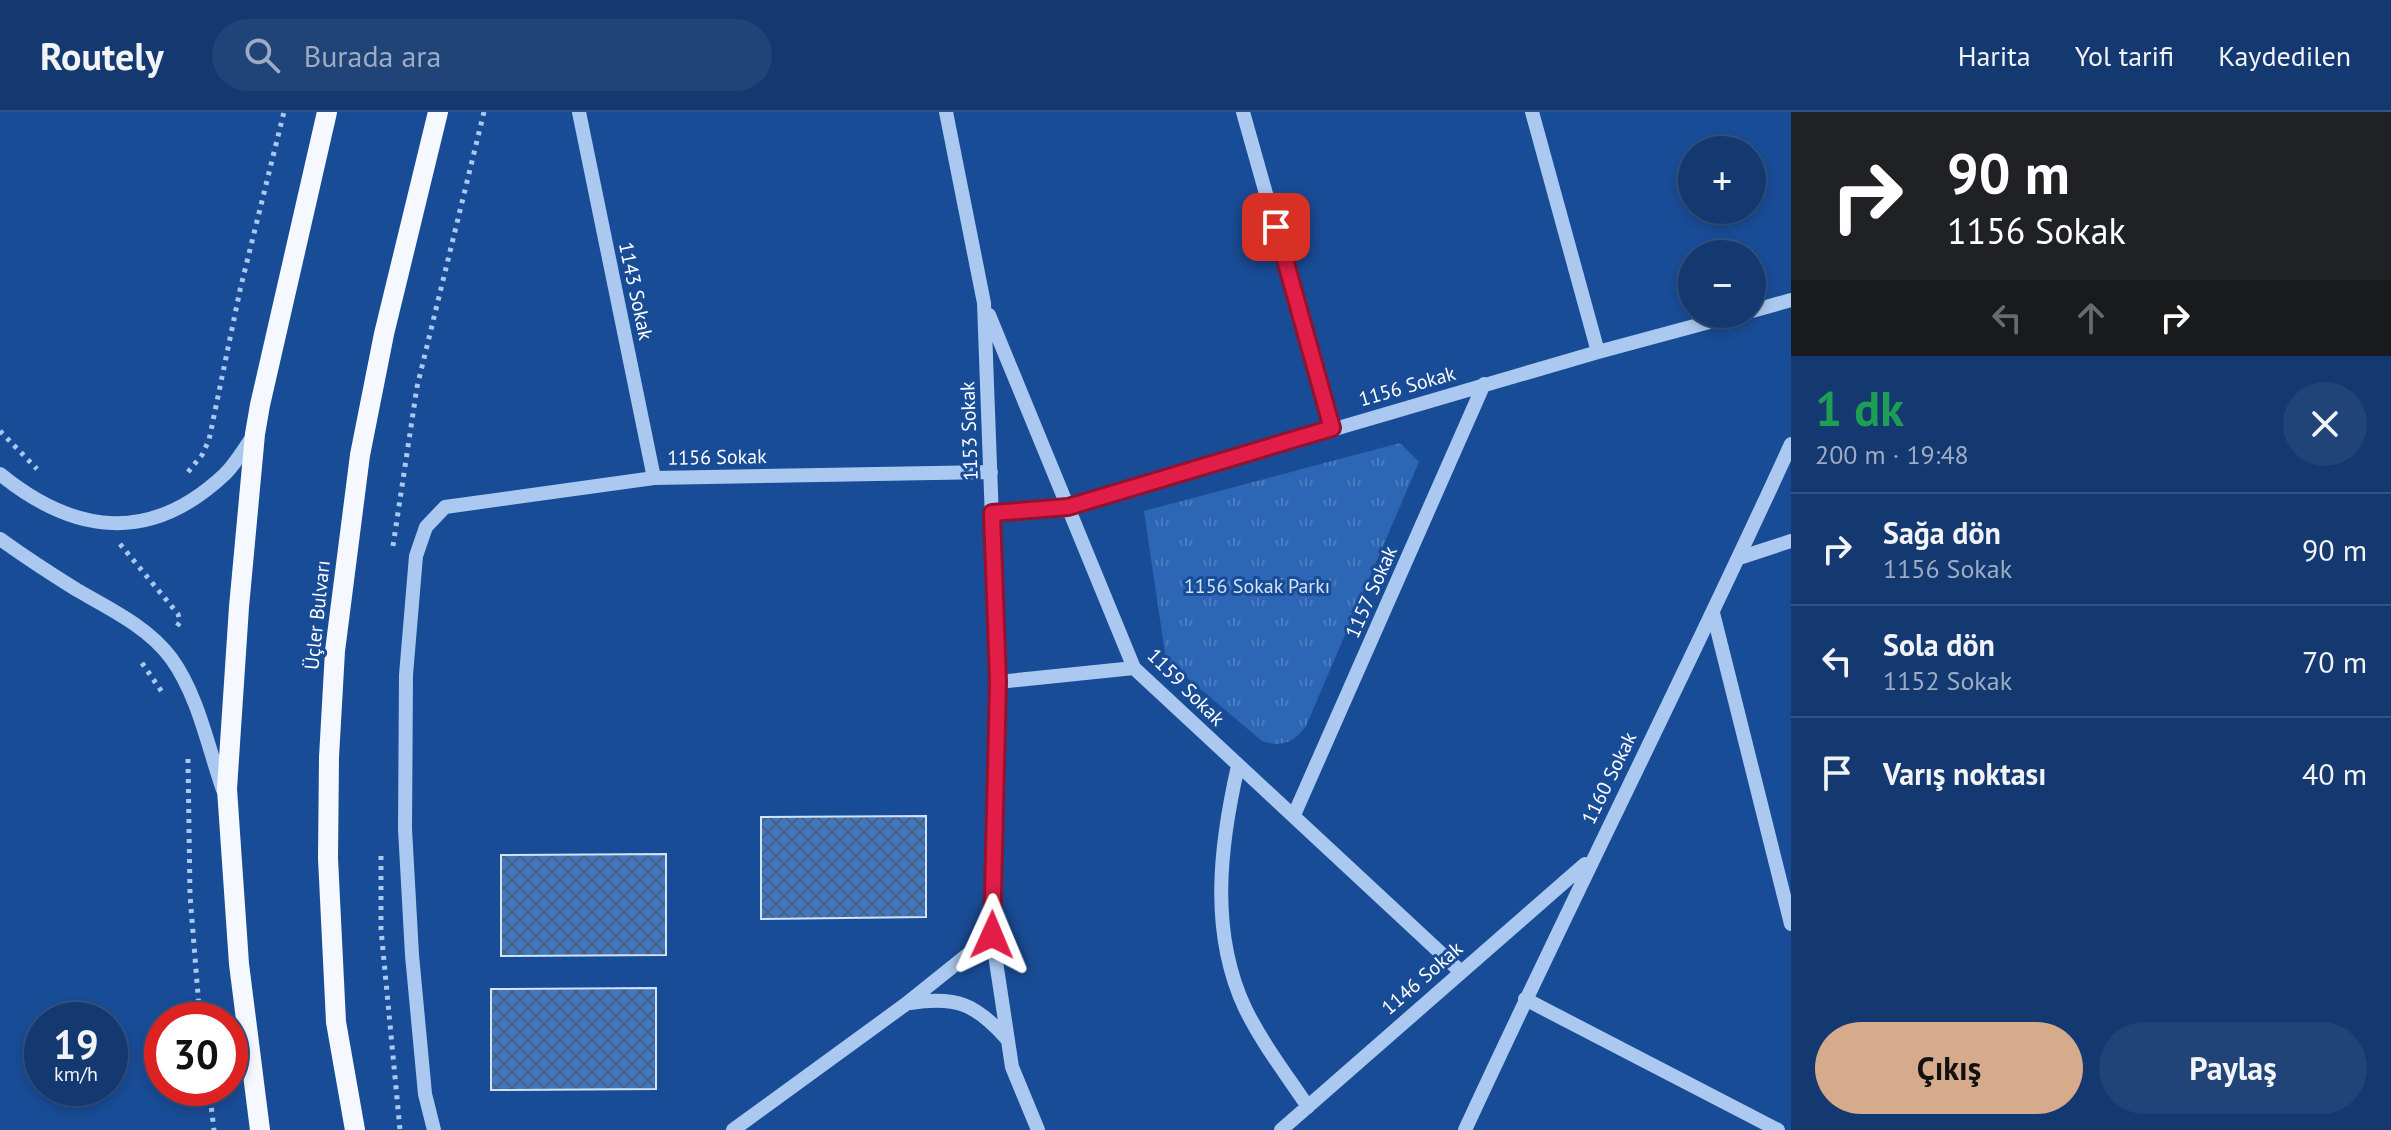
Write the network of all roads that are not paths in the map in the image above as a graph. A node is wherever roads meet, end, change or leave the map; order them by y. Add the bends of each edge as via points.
1 (327, 112) edge
2 (438, 112) edge
3 (579, 112) edge
4 (946, 112) edge
5 (1243, 112) edge
6 (1532, 112) edge
7 (1791, 300) edge
8 (984, 303) junction
9 (1766, 307) edge
10 (1687, 328) edge
11 (1598, 352) junction
12 (1484, 384) junction
13 (1332, 428) junction
14 (255, 434) junction
15 (1791, 444) edge
16 (991, 472) junction
17 (0, 474) edge
18 (654, 478) junction
19 (1068, 507) junction
20 (992, 513) junction
21 (0, 539) edge
22 (1791, 541) edge
23 (1739, 558) junction
24 (1713, 613) junction
25 (1134, 668) junction
26 (998, 682) junction
27 (1238, 766) junction
28 (228, 805) junction
29 (1294, 815) junction
30 (1592, 858) junction
31 (1785, 875) edge
32 (1791, 924) edge
33 (992, 935) junction
34 (1460, 971) junction
35 (1525, 999) junction
36 (906, 1004) junction
37 (1007, 1039) junction
38 (1308, 1107) junction
39 (260, 1130) edge
40 (355, 1130) edge
41 (434, 1130) edge
42 (733, 1130) edge
43 (1038, 1130) edge
44 (1281, 1130) edge
45 (1465, 1130) edge
46 (1778, 1130) edge

1 - 14 main road
2 - 40 main road, Üçler Bulvarı via 360,455 335,651 328,858 336,1022
3 - 18 street, 1143 Sokak
4 - 8 street, 1153 Sokak
5 - 13 street
6 - 11 street
7 - 9 street
8 - 16 street, 1153 Sokak
8 - 19 street, 1159 Sokak
10 - 11 street, 1156 Sokak
11 - 12 street, 1156 Sokak
12 - 13 street, 1156 Sokak
12 - 29 street, 1157 Sokak
13 - 19 street, 1156 Sokak
14 - 17 street via 208,488 147,520 93,523 62,513
14 - 28 main road
15 - 23 street, 1160 Sokak
16 - 18 street, 1156 Sokak
16 - 20 street, 1153 Sokak
18 - 41 street, 1156 Sokak via 445,507 426,527 416,556 406,675 405,829 425,1094
19 - 20 street, 1156 Sokak
19 - 25 street, 1159 Sokak
20 - 26 street, 1153 Sokak
21 - 28 street via 119,614 171,658 195,707
22 - 23 street
23 - 24 street, 1160 Sokak
24 - 30 street, 1160 Sokak
24 - 31 street
25 - 26 street
25 - 27 street, 1159 Sokak
26 - 33 street, 1153 Sokak
27 - 29 street, 1159 Sokak
27 - 38 street via 1220,874 1233,974 1258,1032
28 - 39 main road via 239,964
29 - 34 street, 1159 Sokak
30 - 34 street, 1146 Sokak
30 - 35 street, 1160 Sokak
31 - 32 street
33 - 36 street
33 - 37 street, 1153 Sokak
34 - 38 street, 1146 Sokak
35 - 45 street, 1160 Sokak
35 - 46 street
36 - 37 street via 959,1002
36 - 42 street
37 - 43 street, 1153 Sokak via 1012,1067
38 - 44 street, 1146 Sokak

